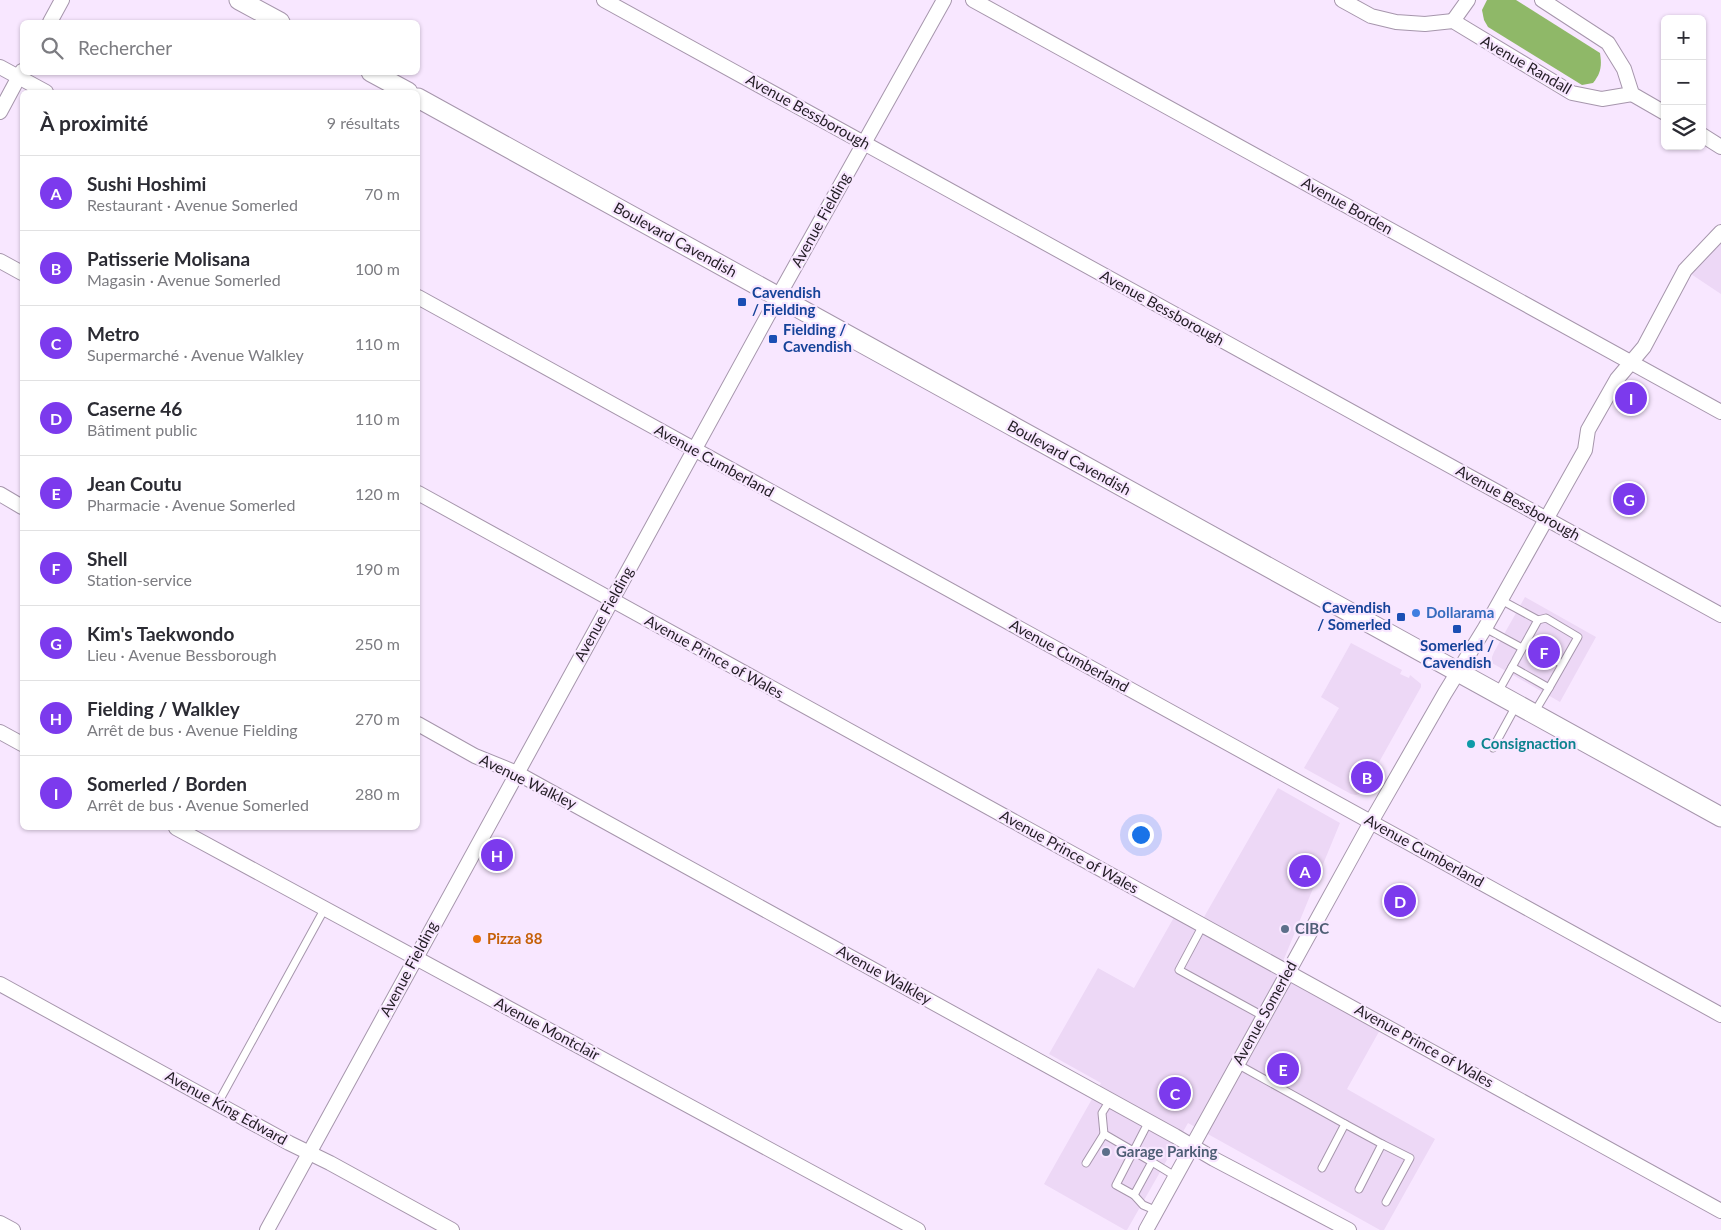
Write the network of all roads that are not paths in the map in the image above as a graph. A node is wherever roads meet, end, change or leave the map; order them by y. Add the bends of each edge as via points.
1 (62, 0) edge
2 (239, 0) edge
3 (604, 0) edge
4 (944, 0) edge
5 (973, 0) edge
6 (1342, 0) edge
7 (1468, 0) edge
8 (1542, 0) edge
9 (51, 20) edge
10 (276, 20) edge
11 (1453, 21) junction
12 (0, 67) edge
13 (20, 74) edge
14 (20, 75) edge
15 (22, 75) edge
16 (377, 75) edge
17 (43, 90) edge
18 (404, 90) edge
19 (1632, 94) junction
20 (420, 99) edge
21 (1661, 111) edge
22 (0, 112) edge
23 (1706, 137) edge
24 (863, 144) junction
25 (1721, 146) edge
26 (1721, 232) edge
27 (0, 261) edge
28 (20, 272) edge
29 (420, 297) edge
30 (778, 297) junction
31 (1630, 363) junction
32 (1721, 412) edge
33 (694, 450) junction
34 (0, 494) edge
35 (420, 494) edge
36 (20, 506) edge
37 (1547, 518) junction
38 (611, 600) junction
39 (1501, 600) junction
40 (1721, 615) edge
41 (1538, 620) junction
42 (1485, 628) junction
43 (1524, 646) junction
44 (1562, 664) junction
45 (1512, 667) junction
46 (1458, 673) junction
47 (1549, 688) junction
48 (1498, 694) junction
49 (1517, 704) junction
50 (1534, 714) junction
51 (420, 725) edge
52 (0, 732) edge
53 (20, 743) edge
54 (1493, 748) dead end
55 (517, 773) junction
56 (1721, 817) edge
57 (1371, 822) junction
58 (180, 830) edge
59 (325, 908) junction
60 (1203, 925) junction
61 (416, 958) junction
62 (1288, 971) junction
63 (0, 984) edge
64 (1721, 1015) edge
65 (1264, 1016) junction
66 (1237, 1064) junction
67 (1110, 1100) junction
68 (218, 1103) junction
69 (1149, 1121) junction
70 (1345, 1124) junction
71 (1104, 1134) junction
72 (1382, 1144) junction
73 (1192, 1146) junction
74 (1133, 1151) junction
75 (309, 1153) junction
76 (1152, 1162) junction
77 (1086, 1163) dead end
78 (1322, 1168) dead end
79 (1176, 1176) junction
80 (1359, 1189) dead end
81 (1134, 1195) junction
82 (1386, 1202) dead end
83 (1156, 1210) junction
84 (1721, 1210) edge
85 (0, 1223) edge
86 (13, 1230) edge
87 (267, 1230) edge
88 (452, 1230) edge
89 (918, 1230) edge
90 (1146, 1230) edge
91 (1349, 1230) edge

1 - 9 street
2 - 10 main road
3 - 24 street, Avenue Bessborough
4 - 24 street, Avenue Fielding
5 - 31 street, Avenue Borden
6 - 11 street via 1372,16 1396,22 1425,24
7 - 11 street
8 - 19 street via 1608,44 1624,69
11 - 19 street, Avenue Randall via 1572,93 1602,98
12 - 13 street
14 - 22 street
15 - 17 street
16 - 18 main road
19 - 21 street
20 - 30 main road, Boulevard Cavendish
23 - 25 street
24 - 30 street, Avenue Fielding
24 - 37 street, Avenue Bessborough
26 - 31 street, Avenue Somerled via 1685,270 1644,347
27 - 28 street
29 - 33 street, Avenue Cumberland
30 - 33 street, Avenue Fielding
30 - 46 main road, Boulevard Cavendish
31 - 32 street, Avenue Borden
31 - 37 street, Avenue Somerled via 1617,379 1588,430 1585,450
33 - 38 street, Avenue Fielding
33 - 57 street, Avenue Cumberland
34 - 36 street
35 - 38 street, Avenue Prince of Wales
37 - 39 street, Avenue Somerled
37 - 40 street, Avenue Bessborough
38 - 55 street, Avenue Fielding
38 - 60 street, Avenue Prince of Wales
39 - 41 lane
39 - 42 street, Avenue Somerled
41 - 43 lane
41 - 44 lane via 1546,618 1578,636
42 - 43 lane
42 - 46 street, Avenue Somerled
43 - 44 lane
43 - 45 lane
44 - 47 lane
45 - 47 lane
45 - 48 lane
46 - 48 main road, Boulevard Cavendish
46 - 57 street, Avenue Somerled
47 - 50 lane
48 - 49 main road, Boulevard Cavendish
49 - 50 main road, Boulevard Cavendish
49 - 54 lane
50 - 56 main road, Boulevard Cavendish
51 - 55 street, Avenue Walkley via 475,756
52 - 53 street
55 - 61 street, Avenue Fielding
55 - 67 street, Avenue Walkley
57 - 62 street, Avenue Somerled
57 - 64 street, Avenue Cumberland
58 - 59 street, Avenue Montclair
59 - 61 street, Avenue Montclair
59 - 68 lane
60 - 62 street, Avenue Prince of Wales
60 - 65 lane via 1179,970
61 - 75 street, Avenue Fielding
61 - 89 street, Avenue Montclair
62 - 65 street, Avenue Somerled
62 - 84 street, Avenue Prince of Wales
63 - 68 street, Avenue King Edward
65 - 66 street, Avenue Somerled
66 - 70 lane
66 - 73 street, Avenue Somerled
67 - 69 street, Avenue Walkley
67 - 71 lane via 1102,1113
68 - 75 street, Avenue King Edward
69 - 73 street, Avenue Walkley
69 - 74 lane
70 - 72 lane
70 - 78 lane
71 - 74 lane
71 - 77 lane
72 - 80 lane
72 - 82 lane via 1410,1158
73 - 79 street, Avenue Somerled
73 - 91 street, Avenue Walkley
74 - 76 lane
74 - 81 lane via 1116,1185
75 - 87 street, Avenue Fielding
75 - 88 street, Avenue King Edward
76 - 79 lane
76 - 81 lane
79 - 83 street, Avenue Somerled
81 - 83 lane
83 - 90 street, Avenue Somerled
85 - 86 street

